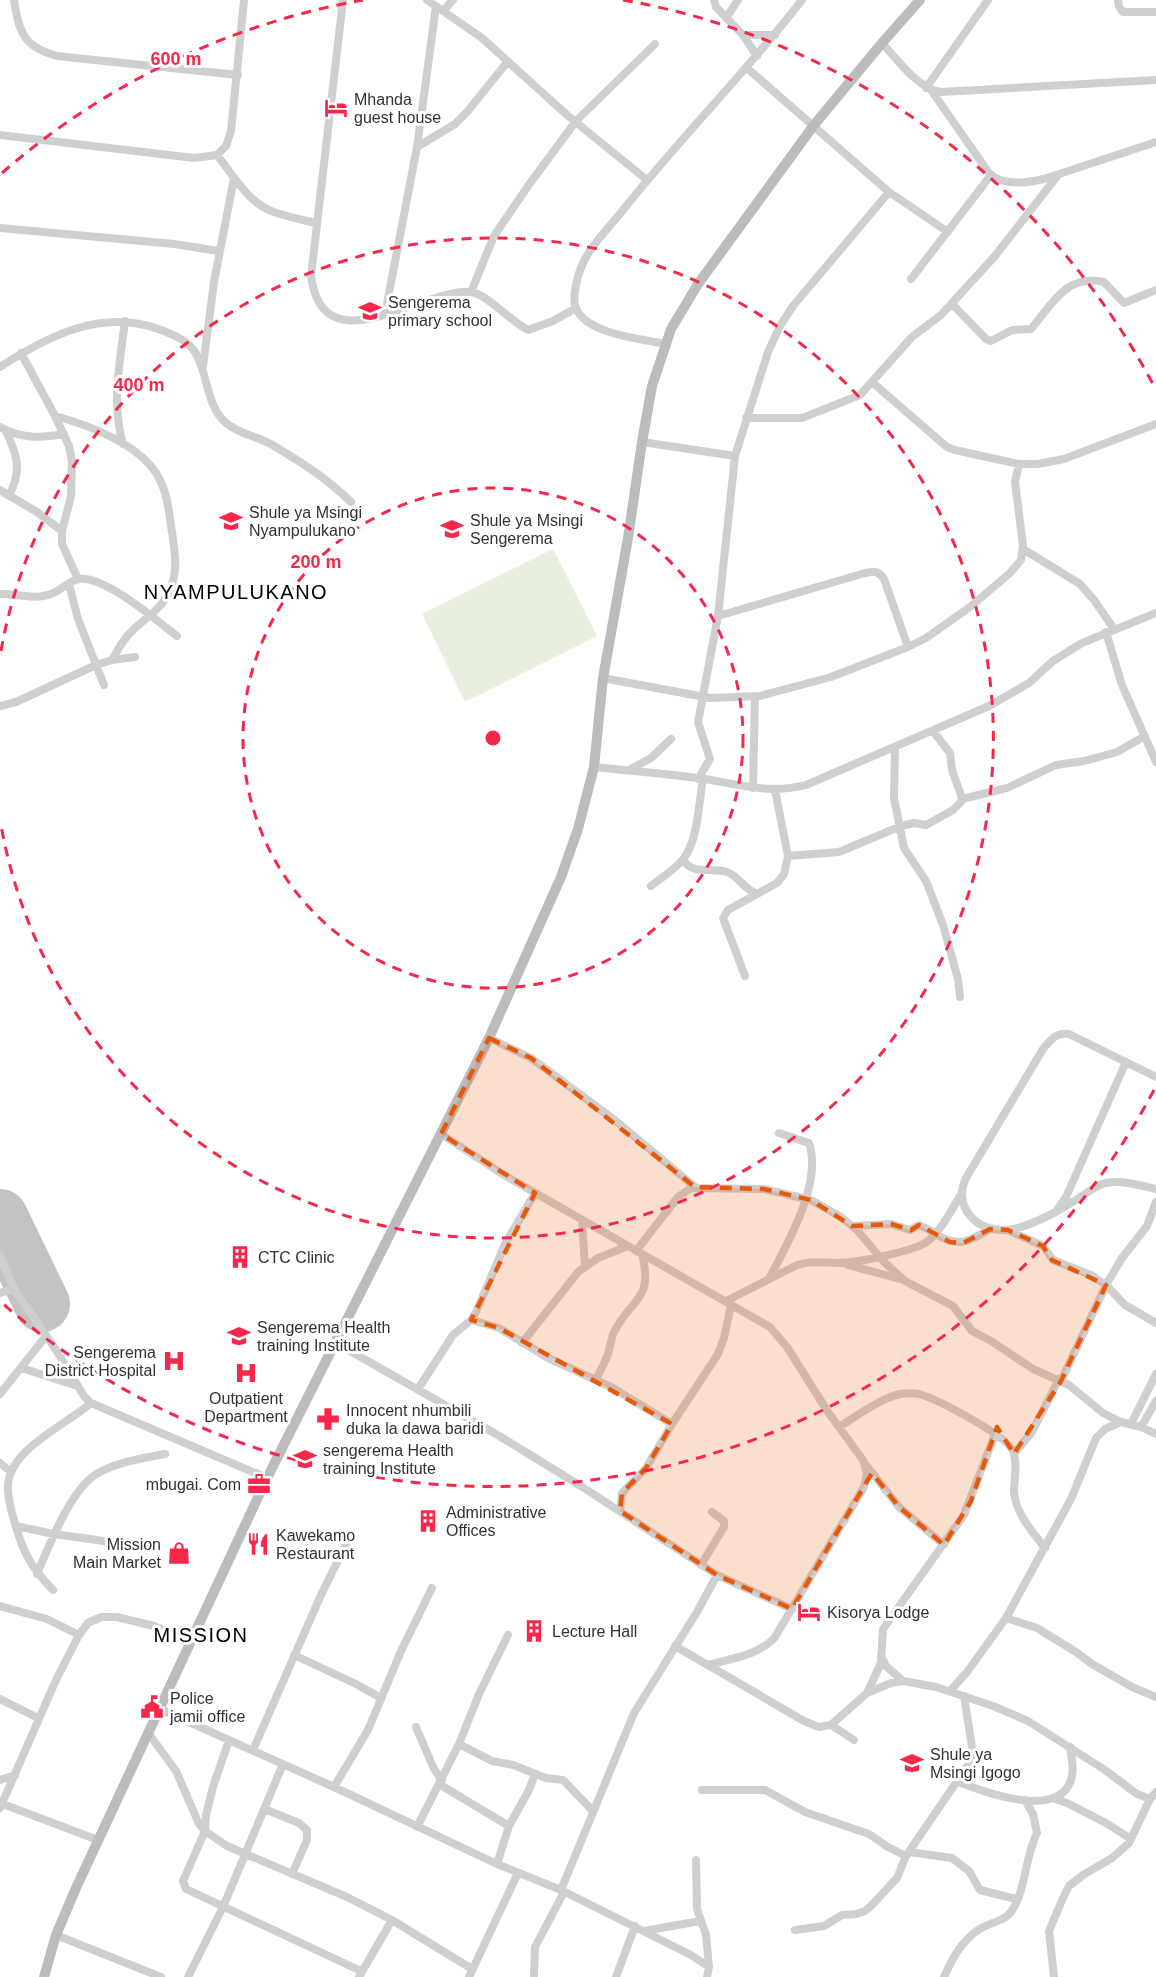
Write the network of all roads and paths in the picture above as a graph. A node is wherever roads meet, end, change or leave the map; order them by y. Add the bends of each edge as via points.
1 (14, 0) edge
2 (244, 0) edge
3 (343, 0) edge
4 (427, 0) edge
5 (453, 0) edge
6 (714, 0) edge
7 (738, 0) edge
8 (802, 0) edge
9 (921, 0) edge
10 (988, 0) edge
11 (1118, 0) edge
12 (439, 8) junction
13 (1156, 12) edge
14 (726, 18) junction
15 (743, 34) junction
16 (775, 35) junction
17 (882, 43) junction
18 (655, 44) dead end
19 (757, 56) junction
20 (508, 61) junction
21 (747, 68) junction
22 (238, 75) junction
23 (1156, 80) edge
24 (928, 89) junction
25 (576, 121) junction
26 (814, 125) junction
27 (0, 135) edge
28 (1156, 142) edge
29 (417, 147) junction
30 (217, 155) junction
31 (991, 175) junction
32 (1058, 175) junction
33 (234, 178) junction
34 (647, 180) junction
35 (889, 192) junction
36 (316, 223) junction
37 (0, 228) edge
38 (948, 232) junction
39 (219, 251) junction
40 (911, 279) dead end
41 (1156, 290) edge
42 (471, 292) junction
43 (952, 304) junction
44 (576, 308) junction
45 (385, 314) junction
46 (125, 321) junction
47 (666, 344) junction
48 (21, 353) junction
49 (0, 367) edge
50 (203, 367) junction
51 (873, 383) junction
52 (55, 416) junction
53 (746, 418) junction
54 (1156, 424) edge
55 (3, 429) edge
56 (64, 434) junction
57 (642, 442) junction
58 (123, 444) junction
59 (735, 456) junction
60 (1019, 464) junction
61 (0, 490) edge
62 (9, 496) junction
63 (351, 502) dead end
64 (62, 531) junction
65 (1023, 549) junction
66 (78, 579) junction
67 (69, 584) junction
68 (0, 594) edge
69 (1156, 613) edge
70 (149, 615) junction
71 (718, 616) junction
72 (1110, 631) junction
73 (177, 636) dead end
74 (908, 647) junction
75 (135, 657) dead end
76 (112, 660) junction
77 (96, 665) junction
78 (603, 678) junction
79 (104, 685) dead end
80 (704, 697) junction
81 (755, 697) junction
82 (0, 706) edge
83 (933, 731) junction
84 (1144, 736) junction
85 (671, 739) dead end
86 (895, 747) junction
87 (1156, 762) edge
88 (594, 766) junction
89 (628, 770) junction
90 (701, 779) junction
91 (753, 788) junction
92 (775, 790) junction
93 (962, 799) junction
94 (901, 826) junction
95 (788, 856) junction
96 (683, 860) junction
97 (651, 886) dead end
98 (757, 894) junction
99 (745, 976) dead end
100 (960, 997) dead end
101 (489, 1038) junction
102 (1126, 1062) junction
103 (1156, 1077) edge
104 (778, 1132) dead end
105 (441, 1134) junction
106 (695, 1187) junction
107 (1156, 1189) edge
108 (535, 1193) junction
109 (960, 1196) junction
110 (807, 1199) junction
111 (1156, 1202) edge
112 (1056, 1211) junction
113 (582, 1220) junction
114 (852, 1226) junction
115 (990, 1229) junction
116 (1008, 1230) junction
117 (935, 1234) junction
118 (628, 1246) junction
119 (639, 1253) junction
120 (0, 1256) edge
121 (879, 1257) junction
122 (838, 1263) junction
123 (585, 1266) junction
124 (769, 1279) junction
125 (905, 1281) junction
126 (1106, 1285) junction
127 (14, 1289) junction
128 (0, 1293) edge
129 (729, 1303) junction
130 (471, 1320) junction
131 (1156, 1323) edge
132 (46, 1336) junction
133 (336, 1343) junction
134 (522, 1343) junction
135 (22, 1368) junction
136 (1156, 1374) edge
137 (596, 1380) junction
138 (1060, 1380) junction
139 (77, 1386) junction
140 (418, 1389) junction
141 (0, 1394) edge
142 (1156, 1401) edge
143 (91, 1403) junction
144 (1121, 1422) junction
145 (672, 1424) junction
146 (1131, 1424) junction
147 (839, 1426) junction
148 (1141, 1426) junction
149 (995, 1434) junction
150 (1156, 1434) edge
151 (165, 1454) dead end
152 (1014, 1454) junction
153 (863, 1460) junction
154 (0, 1463) edge
155 (10, 1471) junction
156 (267, 1478) junction
157 (620, 1511) junction
158 (712, 1512) dead end
159 (16, 1526) junction
160 (54, 1534) junction
161 (350, 1536) dead end
162 (125, 1544) dead end
163 (944, 1545) junction
164 (1045, 1548) junction
165 (701, 1565) junction
166 (37, 1574) junction
167 (717, 1575) junction
168 (432, 1588) dead end
169 (53, 1590) dead end
170 (0, 1606) edge
171 (792, 1609) junction
172 (1006, 1618) junction
173 (79, 1635) junction
174 (508, 1635) dead end
175 (190, 1641) junction
176 (675, 1646) junction
177 (881, 1654) junction
178 (294, 1655) junction
179 (708, 1665) junction
180 (903, 1681) junction
181 (950, 1691) junction
182 (867, 1693) junction
183 (964, 1696) junction
184 (381, 1698) junction
185 (1156, 1698) edge
186 (0, 1699) edge
187 (160, 1709) junction
188 (38, 1718) junction
189 (831, 1725) junction
190 (416, 1727) dead end
191 (149, 1734) junction
192 (229, 1740) junction
193 (854, 1740) dead end
194 (459, 1744) junction
195 (1070, 1747) junction
196 (253, 1750) junction
197 (283, 1764) junction
198 (535, 1774) junction
199 (15, 1775) junction
200 (0, 1779) edge
201 (956, 1781) junction
202 (440, 1782) junction
203 (334, 1787) junction
204 (702, 1790) dead end
205 (1156, 1792) edge
206 (1053, 1798) junction
207 (1150, 1799) junction
208 (1025, 1800) junction
209 (1040, 1800) junction
210 (1, 1805) edge
211 (264, 1809) junction
212 (593, 1811) junction
213 (1033, 1814) junction
214 (509, 1826) junction
215 (417, 1827) junction
216 (205, 1831) junction
217 (1131, 1839) junction
218 (98, 1840) junction
219 (245, 1854) junction
220 (907, 1854) junction
221 (696, 1860) dead end
222 (497, 1864) junction
223 (518, 1873) junction
224 (292, 1874) junction
225 (562, 1891) junction
226 (1016, 1899) junction
227 (223, 1907) junction
228 (392, 1920) junction
229 (700, 1921) junction
230 (635, 1926) junction
231 (644, 1930) junction
232 (795, 1930) dead end
233 (56, 1935) junction
234 (193, 1967) junction
235 (709, 1967) junction
236 (470, 1973) edge
237 (360, 1974) edge
238 (534, 1975) dead end
239 (44, 1977) edge
240 (161, 1977) edge
241 (188, 1977) edge
242 (195, 1977) edge
243 (616, 1977) edge
244 (707, 1977) edge
245 (944, 1977) edge
246 (1054, 1977) edge

1 - 22 street via 24,36 31,46 43,52
2 - 22 street
3 - 36 street
4 - 12 street
5 - 12 street
6 - 14 street
7 - 14 street
8 - 16 street
9 - 17 main road
10 - 24 street
11 - 13 street via 1123,12
12 - 20 street
12 - 29 street
14 - 15 street
15 - 16 street
15 - 19 street
16 - 19 street
17 - 24 street
17 - 26 main road
18 - 25 street
19 - 21 street
20 - 25 street
20 - 29 street via 461,118
21 - 26 street
21 - 34 street
22 - 30 street via 231,131 226,146
23 - 24 street via 948,93
24 - 31 street
25 - 34 street
25 - 42 street via 494,236
26 - 35 street
26 - 47 main road via 698,284
27 - 30 street via 194,158
28 - 32 street
29 - 45 street
30 - 33 street
31 - 32 street via 1001,181 1034,182
31 - 38 street
32 - 43 street
33 - 36 street via 272,212
33 - 39 street
34 - 44 street via 585,258 575,290
35 - 38 street
35 - 53 street via 780,326
36 - 45 street via 311,276 322,306 345,321
37 - 39 street
38 - 40 street
39 - 50 street
41 - 43 street via 1124,303 1104,282 1078,283 1054,299 1030,329 1009,331 991,341
42 - 44 street via 487,299 528,330
42 - 45 street via 442,296
43 - 51 street via 912,337
44 - 47 street via 589,323 605,332
46 - 48 street via 74,328
46 - 50 street via 181,338
46 - 58 street via 117,389
47 - 57 main road via 652,386
48 - 49 street
48 - 52 street
50 - 63 street via 223,421 306,465
51 - 53 street via 860,395 810,416 791,420
51 - 60 street via 947,447
52 - 56 street
52 - 58 street via 86,425
53 - 59 street
54 - 60 street via 1064,459 1038,465
55 - 56 street via 33,438
55 - 62 street via 17,456 16,482
56 - 64 street via 73,475
57 - 59 street
57 - 78 main road
58 - 70 street via 153,467 169,513 176,563 174,582 166,598
59 - 71 street
60 - 65 street via 1015,482
61 - 62 street
62 - 64 street
64 - 66 street via 62,544
65 - 72 street via 1080,584 1095,600
65 - 74 street via 1021,560 1010,573 944,626
66 - 67 street
66 - 70 street via 104,584
67 - 68 street via 43,596
67 - 77 street
69 - 72 street
70 - 73 street
70 - 76 street via 131,631
71 - 74 street via 874,572 884,579
71 - 80 street
72 - 83 street via 1059,657 1017,690
72 - 84 street via 1122,685
74 - 81 street via 831,677
75 - 76 street
76 - 77 street
77 - 79 street
77 - 82 street
78 - 80 street
78 - 88 main road
80 - 81 street
80 - 90 street via 698,722 710,759
81 - 91 street
83 - 86 street
83 - 93 street via 950,753
84 - 87 street
84 - 93 street via 1117,753 1056,765 1006,788
85 - 89 street via 651,758
86 - 92 street via 806,785
86 - 94 street via 894,798
88 - 89 street
88 - 101 main road via 561,877
89 - 90 street
90 - 91 street
90 - 96 street via 694,832
91 - 92 street
92 - 95 street
93 - 94 street via 953,810 928,824
94 - 95 street via 847,850
94 - 100 street via 904,848 925,876 943,925
95 - 98 street via 781,878
96 - 97 street
96 - 98 street via 691,868 730,873
98 - 99 street via 728,910 723,918
101 - 105 main road
101 - 106 street via 531,1058 616,1121
102 - 103 street
102 - 109 street via 1070,1034 1054,1037 966,1178
102 - 112 street via 1066,1197
104 - 110 street via 809,1143 811,1173
105 - 108 street
105 - 133 main road
106 - 110 street via 764,1189
106 - 119 street via 678,1197
107 - 112 street via 1105,1184
108 - 113 street
108 - 130 street via 505,1244
109 - 115 street via 976,1221
109 - 117 street
110 - 114 street
110 - 124 street
111 - 126 street via 1147,1226
112 - 116 street
113 - 118 street
113 - 123 street
114 - 117 street via 891,1224 910,1230 918,1225
114 - 121 street
115 - 116 street
115 - 117 street via 963,1243 950,1242
116 - 126 street via 1043,1246 1053,1260
117 - 121 street via 924,1244
118 - 119 street
118 - 123 street
119 - 129 street
119 - 137 street via 647,1273 644,1287 613,1334
120 - 127 street
121 - 122 street
121 - 125 street
122 - 124 street via 808,1261
122 - 125 street
123 - 134 street
124 - 129 street
125 - 138 street via 953,1306 972,1331 1033,1369
126 - 131 street via 1125,1305
126 - 138 street
127 - 128 street
127 - 132 street
129 - 145 street via 718,1354
129 - 147 street via 775,1332
130 - 134 street via 499,1328
130 - 140 street via 453,1335
132 - 135 street
132 - 139 street
133 - 140 street
133 - 156 main road
134 - 137 street
135 - 139 street
135 - 141 street
136 - 146 street
137 - 145 street
138 - 144 street via 1102,1413
138 - 152 street via 1032,1432
139 - 143 street
140 - 157 street
142 - 148 street
143 - 155 street via 34,1444
143 - 156 street
144 - 146 street
144 - 164 street via 1096,1438
145 - 157 street via 646,1468 622,1494
146 - 148 street
147 - 149 street via 893,1396 911,1393 948,1407
147 - 153 street
148 - 150 street
149 - 152 street via 1009,1444
149 - 163 street via 971,1501
151 - 160 street via 95,1474 73,1500
152 - 164 street via 1016,1505
153 - 163 street via 893,1500
153 - 171 street via 867,1473 864,1487
154 - 155 street
155 - 159 street via 8,1488
156 - 175 main road
157 - 165 street
158 - 165 street via 724,1521 724,1527
159 - 160 street
159 - 166 street via 24,1554
160 - 162 street
160 - 166 street
161 - 178 street
163 - 177 street via 883,1629
164 - 172 street
165 - 167 street
166 - 169 street
167 - 171 street
167 - 176 street
168 - 184 street
170 - 173 street via 47,1619
171 - 179 street via 765,1647
172 - 181 street
172 - 185 street via 1037,1628 1102,1670
173 - 175 street via 88,1623 101,1617 117,1617 154,1626
173 - 188 street
174 - 194 street via 478,1694
175 - 187 main road
176 - 179 street
176 - 212 street via 634,1713
177 - 180 street via 886,1666
177 - 182 street via 881,1663
178 - 184 street
178 - 196 street
179 - 189 street via 804,1721 819,1727
180 - 181 street
180 - 182 street
181 - 183 street
182 - 189 street
183 - 195 street via 1028,1721
183 - 201 street via 973,1753
184 - 203 street via 368,1730
186 - 188 street
187 - 191 main road
187 - 192 street
188 - 199 street
189 - 193 street
190 - 202 street
191 - 216 street via 176,1771 192,1811
191 - 218 main road
192 - 196 street
192 - 216 street via 213,1787
194 - 198 street via 484,1758
194 - 202 street
195 - 206 street via 1071,1777 1067,1787
195 - 207 street
196 - 197 street
197 - 203 street
197 - 211 street
198 - 212 street via 563,1780
198 - 214 street
199 - 200 street
199 - 210 street
201 - 208 street via 1002,1797
201 - 220 street
202 - 214 street
202 - 215 street
203 - 215 street
204 - 220 street via 765,1790 805,1812 869,1834 888,1848
205 - 207 street
206 - 209 street
206 - 217 street
207 - 217 street
208 - 209 street
208 - 213 street
209 - 213 street
210 - 218 street
211 - 219 street
211 - 224 street via 308,1830
212 - 225 street
213 - 226 street via 1037,1833
214 - 222 street
215 - 222 street
216 - 219 street
216 - 227 street via 183,1881 186,1888
217 - 246 street via 1112,1858 1069,1886 1049,1931
218 - 233 main road
219 - 224 street
219 - 227 street
220 - 226 street via 952,1858 969,1871 980,1890
220 - 232 street via 897,1878 865,1911 842,1915 824,1926
221 - 229 street
222 - 223 street
223 - 225 street
223 - 236 street
224 - 228 street
225 - 230 street
225 - 238 street via 535,1947
226 - 245 street via 1004,1920 981,1929 961,1946
227 - 234 street
227 - 237 street
228 - 236 street
228 - 237 street
229 - 231 street
229 - 235 street via 706,1935
230 - 231 street
230 - 243 street
231 - 235 street
233 - 239 main road
233 - 240 street
234 - 241 street
234 - 242 street
235 - 244 street

